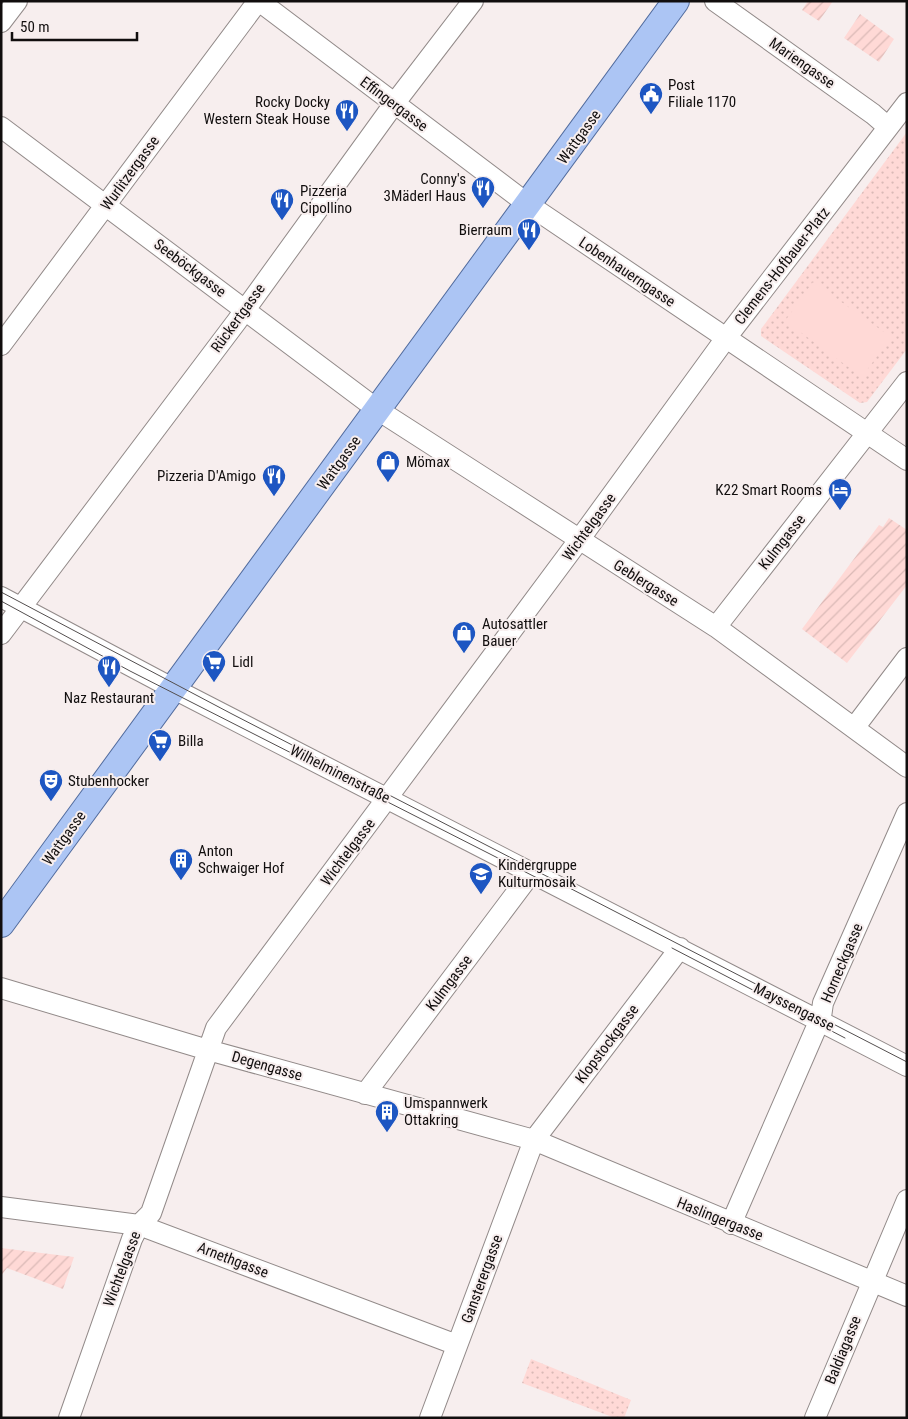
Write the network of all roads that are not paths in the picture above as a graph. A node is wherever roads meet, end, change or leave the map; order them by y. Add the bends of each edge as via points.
1 (17, 1) edge
2 (259, 1) edge
3 (473, 1) edge
4 (676, 1) edge
5 (715, 1) edge
6 (1, 22) edge
7 (394, 104) junction
8 (907, 104) edge
9 (1, 127) edge
10 (888, 127) junction
11 (107, 205) junction
12 (529, 205) junction
13 (246, 310) junction
14 (726, 338) junction
15 (1, 345) edge
16 (907, 382) edge
17 (378, 410) junction
18 (866, 433) junction
19 (907, 460) edge
20 (579, 540) junction
21 (1, 597) edge
22 (21, 607) junction
23 (716, 627) junction
24 (1, 634) edge
25 (907, 658) edge
26 (174, 689) junction
27 (854, 728) junction
28 (907, 767) edge
29 (388, 798) junction
30 (907, 813) edge
31 (532, 872) junction
32 (1, 924) edge
33 (680, 948) junction
34 (1, 988) edge
35 (820, 1020) junction
36 (208, 1050) junction
37 (907, 1066) edge
38 (365, 1094) junction
39 (534, 1140) junction
40 (907, 1200) edge
41 (1, 1207) edge
42 (731, 1224) junction
43 (139, 1225) junction
44 (870, 1282) junction
45 (907, 1296) edge
46 (457, 1345) junction
47 (69, 1418) edge
48 (430, 1418) edge
49 (815, 1418) edge

1 - 6 street
2 - 7 street, Effingergasse
2 - 11 street, Wurlitzergasse
3 - 7 street, Rückertgasse
4 - 12 main road, Wattgasse
5 - 10 street, Mariengasse
7 - 12 street, Effingergasse
7 - 13 street, Rückertgasse
8 - 10 street
9 - 11 street, Seeböckgasse
10 - 14 street, Clemens-Hofbauer-Platz
11 - 13 street, Seeböckgasse
11 - 15 street, Wurlitzergasse
12 - 14 street, Lobenhauerngasse
12 - 17 main road, Wattgasse
13 - 17 street, Seeböckgasse
13 - 22 street, Rückertgasse
14 - 18 street, Clemens-Hofbauer-Platz
14 - 20 street, Wichtelgasse
16 - 18 street
17 - 20 street, Geblergasse
17 - 26 main road, Wattgasse
18 - 19 street
18 - 23 street, Kulmgasse
20 - 23 street, Geblergasse
20 - 29 street, Wichtelgasse
21 - 22 street, Wilhelminenstraße
22 - 24 street, Rückertgasse
22 - 26 street, Wilhelminenstraße
23 - 27 street, Geblergasse
25 - 27 street
26 - 29 street, Wilhelminenstraße
26 - 32 main road, Wattgasse
27 - 28 street, Geblergasse
29 - 31 street, Wilhelminenstraße
29 - 36 street, Wichtelgasse via 216,1028
30 - 35 street, Horneckgasse via 823,1003
31 - 33 street, Wilhelminenstraße
31 - 38 street, Kulmgasse
33 - 35 street, Mayssengasse
33 - 39 street, Klopstockgasse
34 - 36 street, Degengasse
35 - 37 street, Mayssengasse
35 - 42 street, Horneckgasse
36 - 38 street, Degengasse
36 - 43 street, Wichtelgasse via 151,1213
38 - 39 street, Degengasse
39 - 42 street, Haslingergasse
39 - 46 street, Gansterergasse
40 - 44 street, Baldiagasse
41 - 43 street, Arnethgasse
42 - 44 street, Haslingergasse
43 - 46 street, Arnethgasse
43 - 47 street, Wichtelgasse
44 - 45 street, Haslingergasse
44 - 49 street, Baldiagasse
46 - 48 street, Gansterergasse

